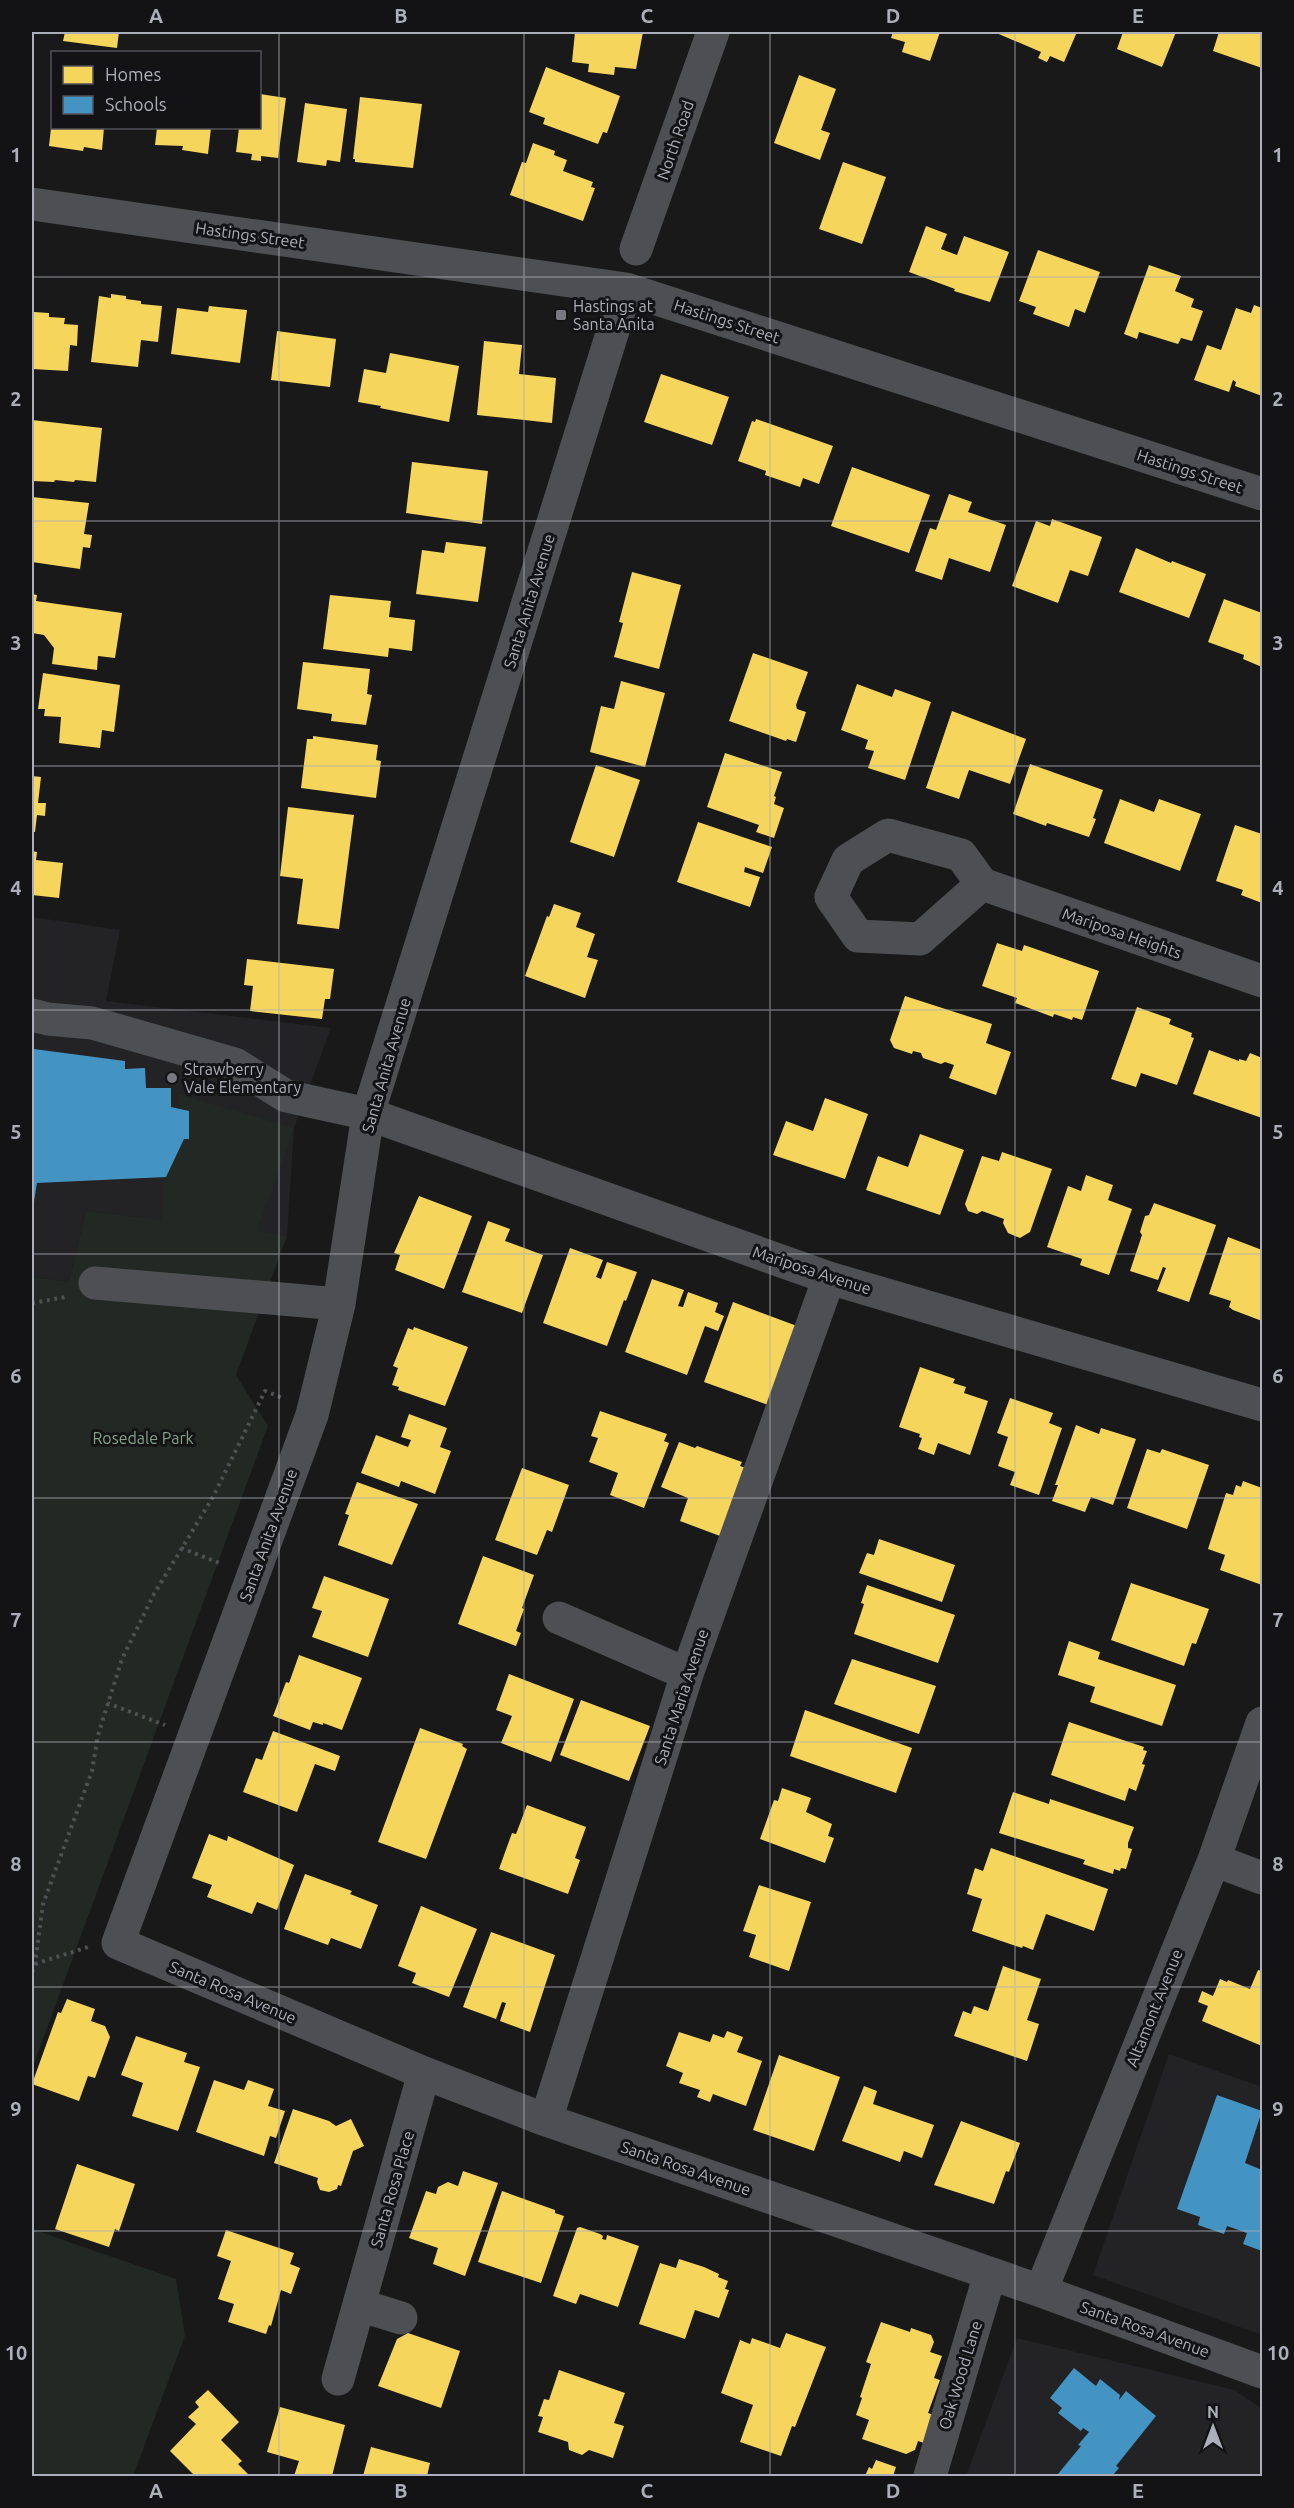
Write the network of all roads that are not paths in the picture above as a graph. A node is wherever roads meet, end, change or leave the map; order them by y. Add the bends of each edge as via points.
1 (713, 32) edge
2 (32, 204) edge
3 (636, 249) dead end
4 (626, 289) junction
5 (1263, 494) edge
6 (982, 884) dead end
7 (1263, 981) edge
8 (32, 1015) edge
9 (368, 1114) junction
10 (829, 1278) junction
11 (94, 1283) dead end
12 (339, 1304) junction
13 (1263, 1405) edge
14 (559, 1618) dead end
15 (687, 1674) junction
16 (1263, 1724) edge
17 (1214, 1860) junction
18 (1263, 1878) edge
19 (118, 1943) joint
20 (424, 2073) junction
21 (546, 2120) junction
22 (990, 2274) junction
23 (1041, 2290) junction
24 (359, 2305) junction
25 (401, 2318) dead end
26 (1263, 2373) edge
27 (338, 2379) dead end
28 (930, 2476) edge

1 - 3 street, North Road
2 - 4 street, Hastings Street
4 - 5 street, Hastings Street
4 - 9 street, Santa Anita Avenue
6 - 7 street, Mariposa Heights
8 - 9 street, Mariposa Avenue via 92,1023 235,1064 286,1096
9 - 10 street, Mariposa Avenue
9 - 12 street, Santa Anita Avenue
10 - 13 street, Mariposa Avenue
10 - 15 street, Santa Maria Avenue
11 - 12 street
12 - 19 street, Santa Anita Avenue via 314,1410
14 - 15 street
15 - 21 street, Santa Maria Avenue
16 - 17 street, Altamont Avenue
17 - 18 street
17 - 23 street, Altamont Avenue
19 - 20 street, Santa Rosa Avenue
20 - 21 street, Santa Rosa Avenue
20 - 24 street, Santa Rosa Place
21 - 22 street, Santa Rosa Avenue
22 - 23 street, Santa Rosa Avenue
22 - 28 street, Oak Wood Lane
23 - 26 street, Santa Rosa Avenue
24 - 25 street
24 - 27 street, Santa Rosa Place

